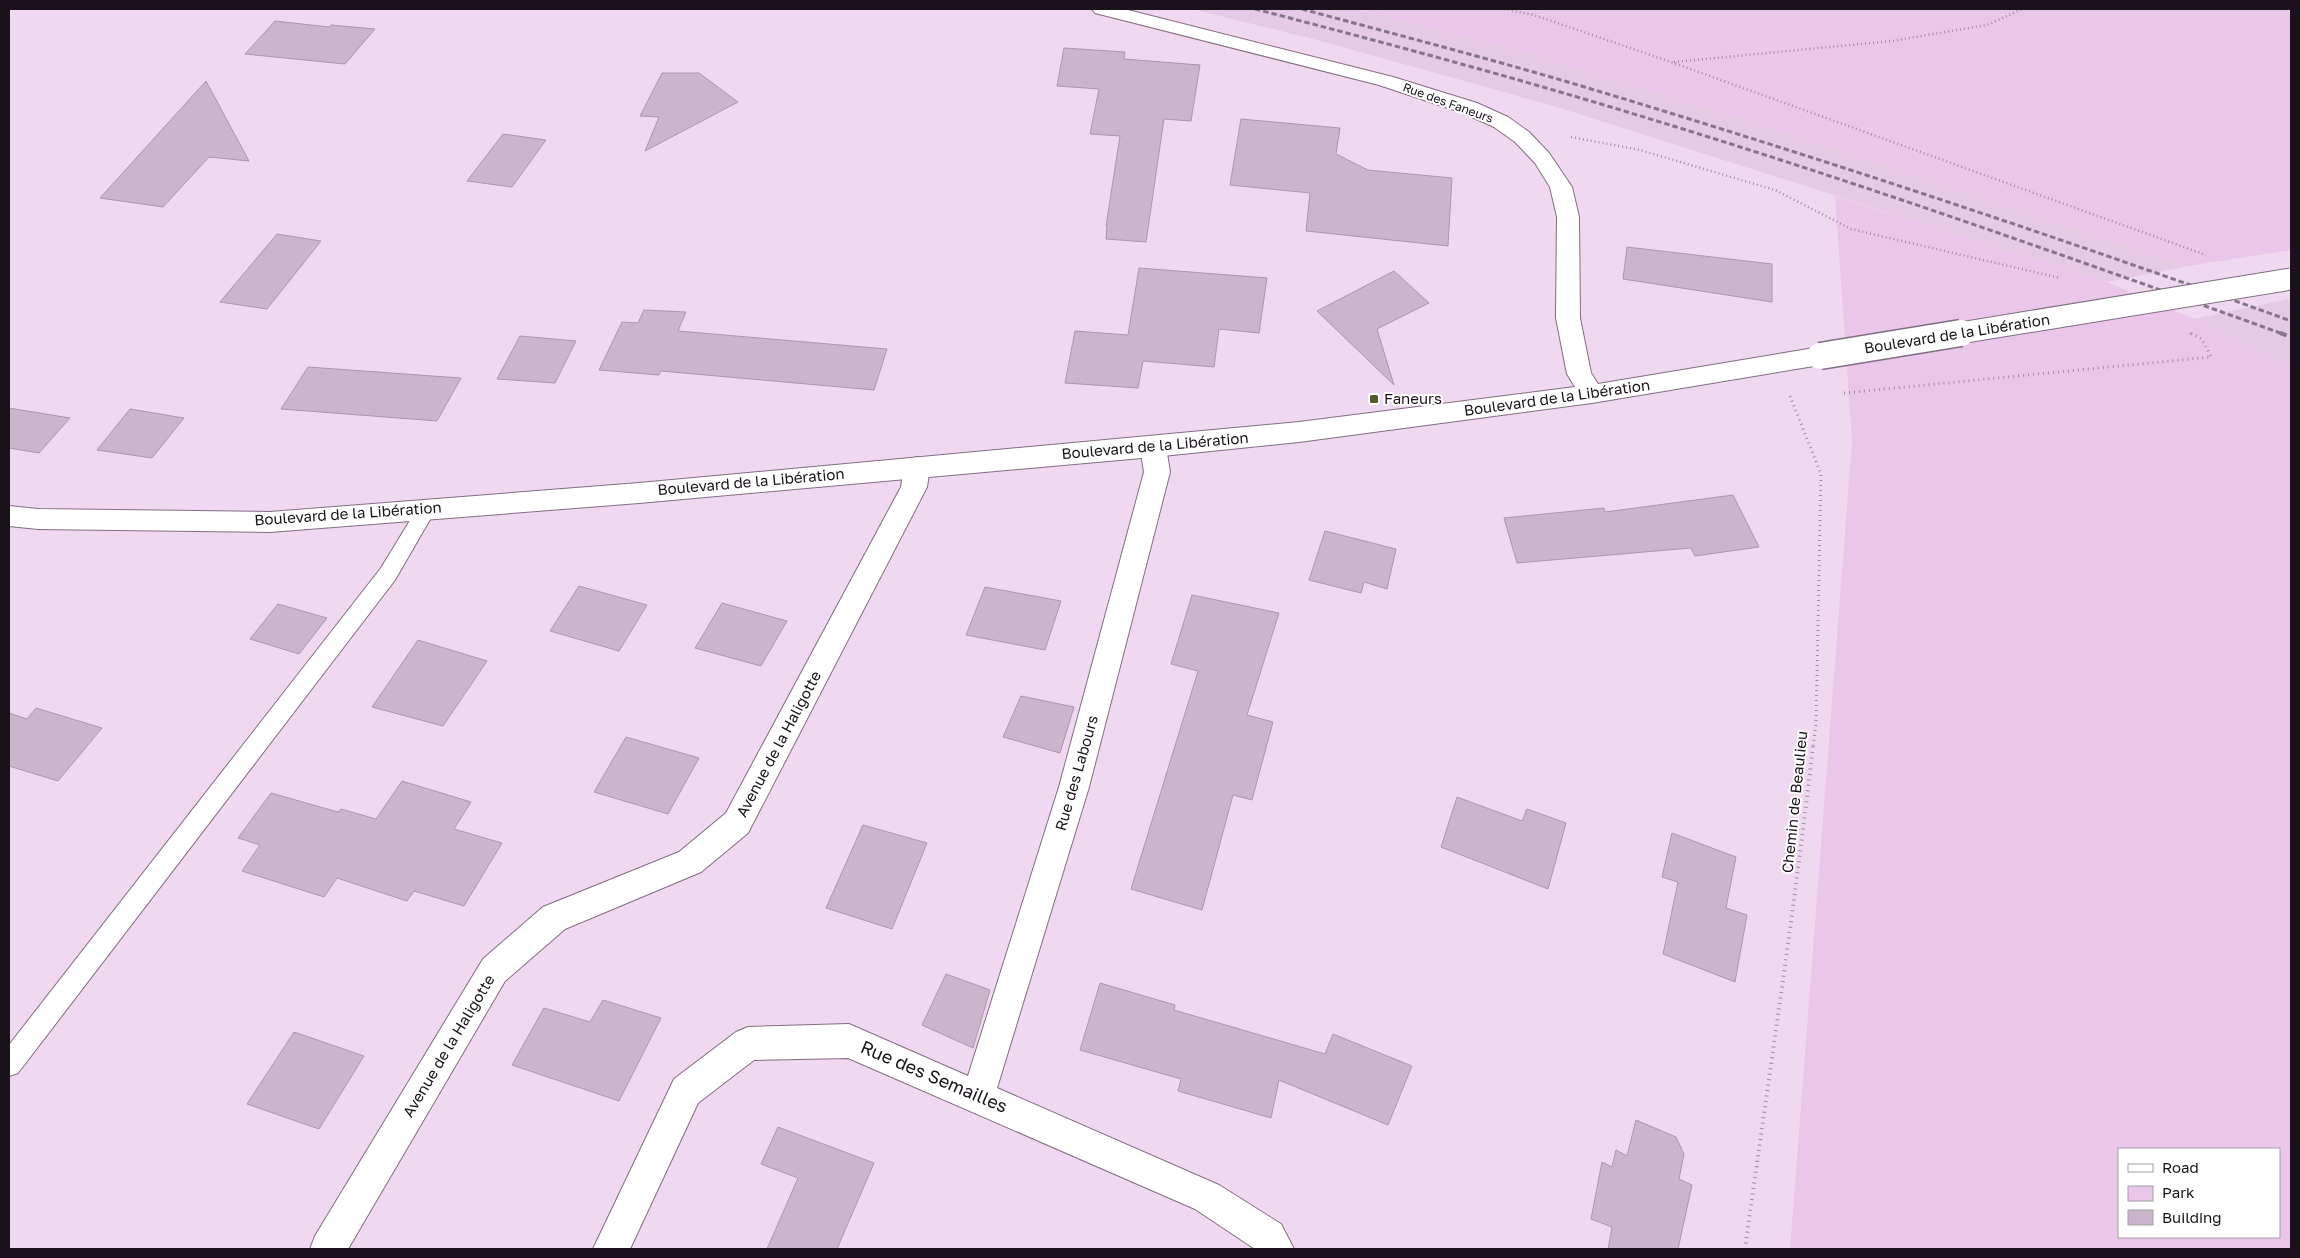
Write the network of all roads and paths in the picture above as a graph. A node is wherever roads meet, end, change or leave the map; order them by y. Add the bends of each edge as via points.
1 (1102, 9) edge
2 (1504, 9) edge
3 (2022, 9) edge
4 (1671, 62) junction
5 (1522, 137) junction
6 (2210, 256) dead end
7 (2064, 279) dead end
8 (2291, 280) edge
9 (2185, 331) dead end
10 (1778, 362) junction
11 (1837, 390) dead end
12 (1592, 394) junction
13 (1154, 447) junction
14 (917, 467) junction
15 (427, 509) junction
16 (9, 516) edge
17 (9, 1064) edge
18 (978, 1096) junction
19 (328, 1249) edge
20 (611, 1249) edge
21 (1276, 1249) edge
22 (1745, 1249) edge

1 - 5 street, Rue des Faneurs via 1386,81 1470,108
2 - 4 path via 1534,15
3 - 4 path via 1987,24 1892,41
4 - 6 path
5 - 7 path via 1551,133 1640,150 1775,190 1852,228
5 - 12 street, Rue des Faneurs via 1542,158 1561,187 1568,217 1568,318 1579,374
8 - 10 street, Boulevard de la Libération, bridge
9 - 11 path via 2202,339 2211,357 1846,394
10 - 12 street, Boulevard de la Libération
10 - 22 path, Chemin de Beaulieu via 1821,474 1816,724 1797,886
12 - 13 street, Boulevard de la Libération via 1309,431
13 - 14 street, Boulevard de la Libération
13 - 18 street, Rue des Labours via 1156,472 1074,788
14 - 15 street, Boulevard de la Libération
14 - 19 street, Avenue de la Haligotte via 914,487 737,823 690,862 554,918 494,970
15 - 16 street, Boulevard de la Libération via 270,522
15 - 17 lane via 388,574
18 - 20 street, Rue des Semailles via 849,1041 748,1044 686,1092
18 - 21 street, Rue des Semailles via 1206,1197 1268,1237

